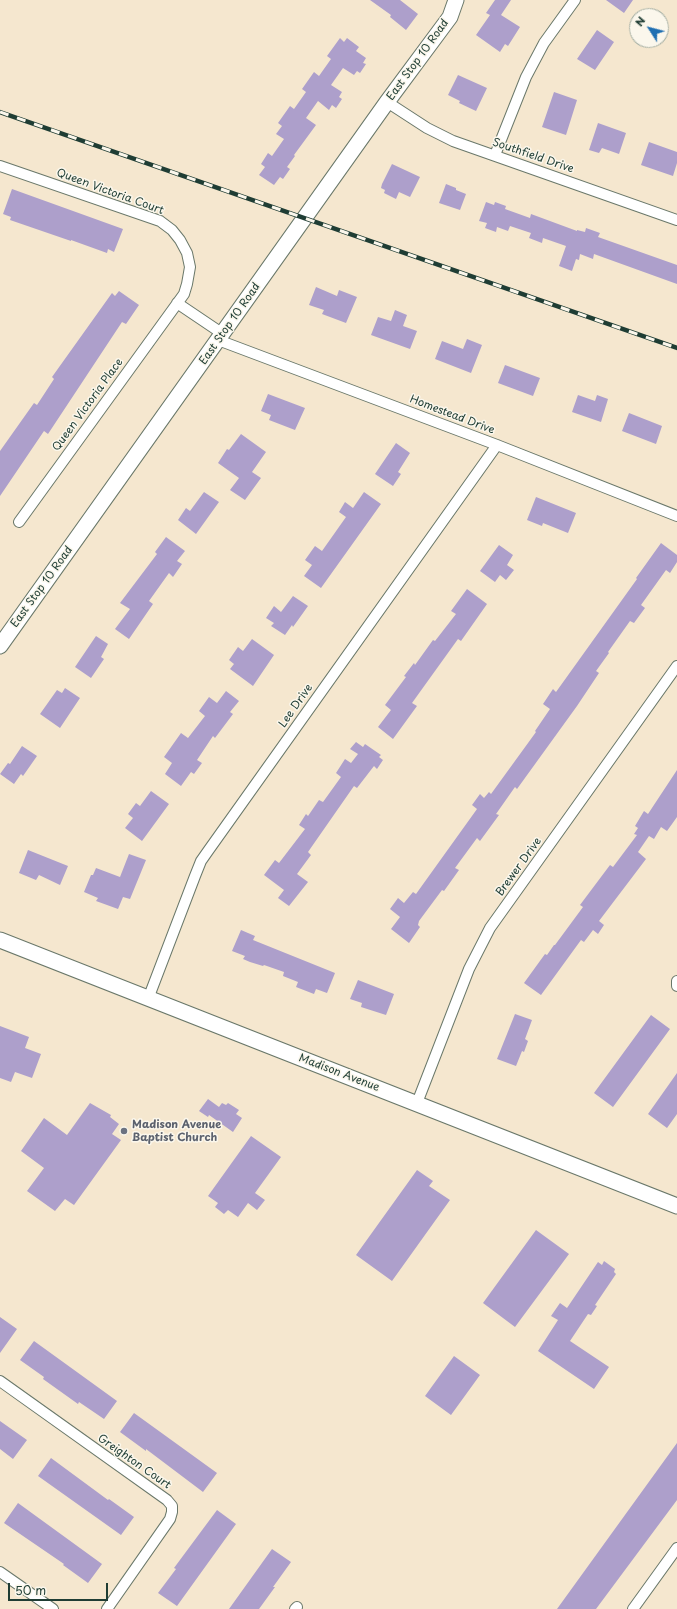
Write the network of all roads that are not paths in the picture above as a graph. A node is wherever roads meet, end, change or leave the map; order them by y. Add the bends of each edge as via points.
1 (456, 0) edge
2 (575, 0) edge
3 (387, 102) junction
4 (495, 156) junction
5 (0, 166) edge
6 (677, 220) edge
7 (177, 303) junction
8 (221, 337) junction
9 (496, 445) junction
10 (677, 516) edge
11 (19, 522) dead end
12 (0, 646) edge
13 (677, 666) edge
14 (0, 940) edge
15 (677, 980) edge
16 (677, 986) edge
17 (148, 998) junction
18 (417, 1103) junction
19 (677, 1206) edge
20 (0, 1381) edge
21 (677, 1548) edge
22 (0, 1572) edge
23 (53, 1609) edge
24 (107, 1609) edge
25 (633, 1609) edge

1 - 3 street, East Stop 10 Road via 450,17
2 - 4 street via 544,43 526,77
3 - 4 street, Southfield Drive via 437,134
3 - 8 street, East Stop 10 Road
4 - 6 street, Southfield Drive
5 - 7 street, Queen Victoria Court via 156,219 168,226 184,246 190,267 188,284
7 - 8 street
7 - 11 street, Queen Victoria Place
8 - 9 street, Homestead Drive
8 - 12 street, East Stop 10 Road
9 - 10 street, Homestead Drive
9 - 17 street, Lee Drive via 208,851 195,876
13 - 18 street, Brewer Drive via 490,928 468,969
14 - 17 street, Madison Avenue
15 - 16 street
17 - 18 street, Madison Avenue
18 - 19 street, Madison Avenue
20 - 24 street, Greighton Court via 172,1506 170,1519
21 - 25 street
22 - 23 street

